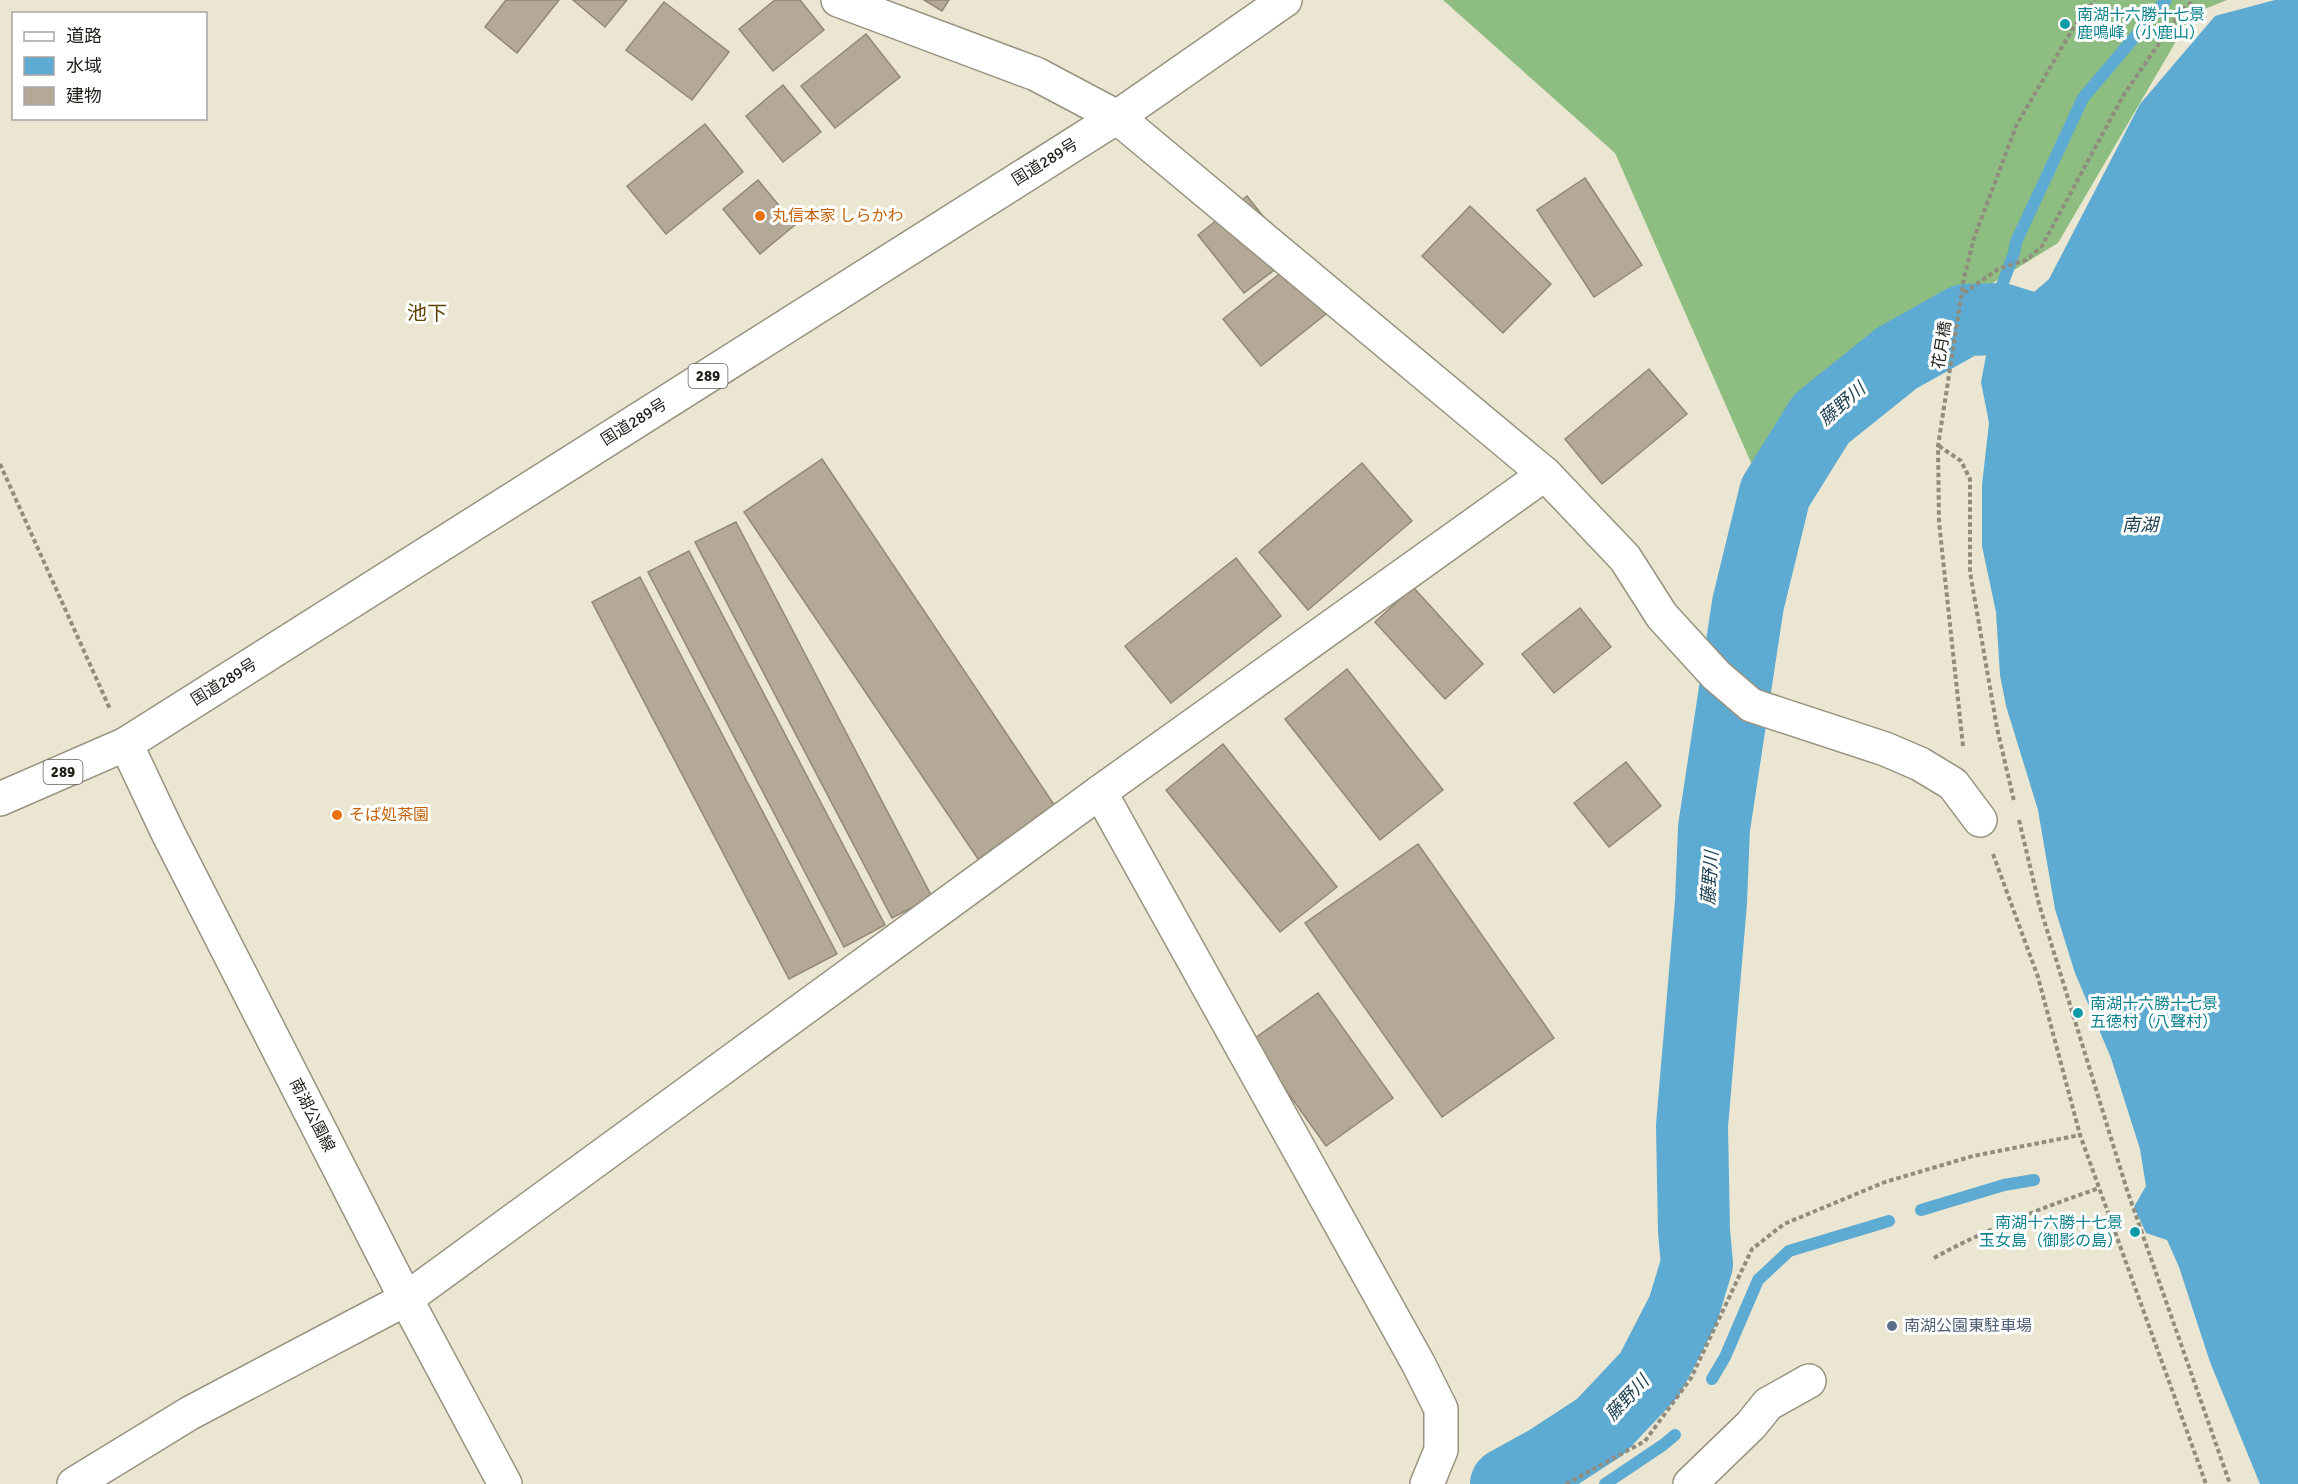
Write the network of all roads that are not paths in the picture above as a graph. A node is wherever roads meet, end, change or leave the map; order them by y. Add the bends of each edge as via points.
1 (838, 0) edge
2 (1285, 0) edge
3 (1116, 117) junction
4 (1545, 474) junction
5 (126, 744) junction
6 (1100, 792) junction
7 (0, 800) edge
8 (1980, 820) road end
9 (406, 1299) junction
10 (1809, 1381) dead end
11 (74, 1484) edge
12 (505, 1484) edge
13 (1427, 1484) edge
14 (1690, 1484) edge

1 - 3 main road via 1036,74
2 - 3 main road, 国道289号 / 289
3 - 4 main road
3 - 5 main road, 国道289号 / 289
4 - 6 main road
4 - 8 main road via 1625,558 1662,616 1716,675 1751,705 1920,764 1953,784
5 - 7 main road, 国道289号 / 289
5 - 9 main road, 南湖公園線
6 - 9 main road
6 - 13 main road via 1441,1408 1442,1450
9 - 11 main road via 190,1413
9 - 12 main road, 南湖公園線
10 - 14 main road via 1768,1404

